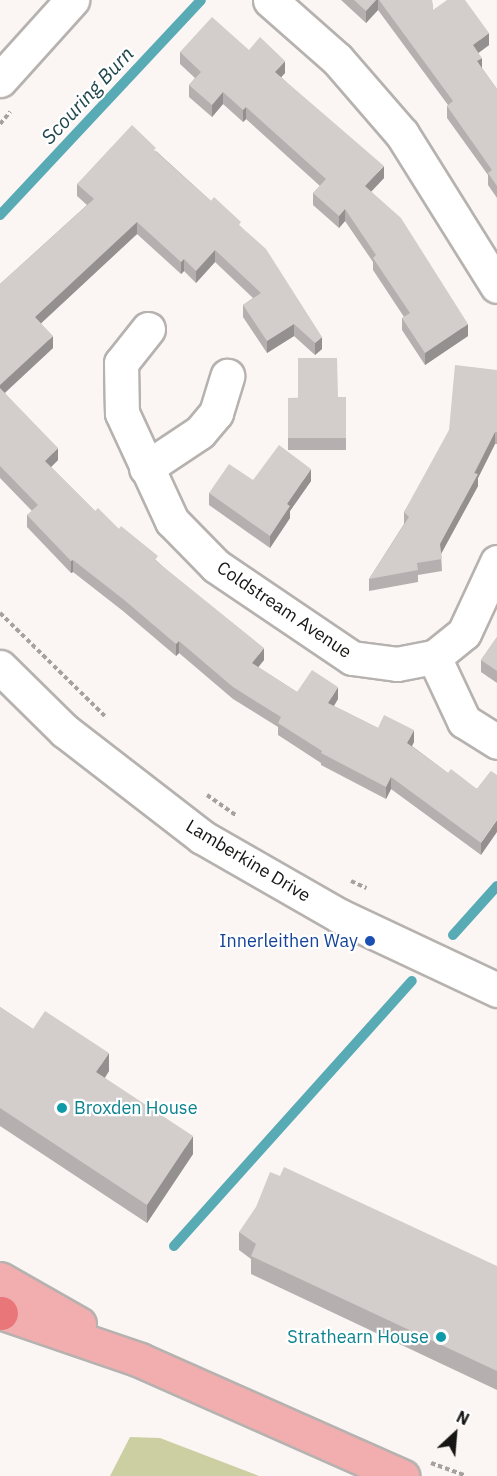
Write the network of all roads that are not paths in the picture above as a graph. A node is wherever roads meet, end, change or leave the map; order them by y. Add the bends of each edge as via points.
1 (72, 0) edge
2 (270, 0) edge
3 (0, 80) edge
4 (497, 286) edge
5 (148, 329) dead end
6 (226, 376) dead end
7 (146, 468) junction
8 (497, 562) edge
9 (434, 657) junction
10 (0, 667) edge
11 (497, 742) edge
12 (497, 990) edge
13 (0, 1279) edge
14 (0, 1312) edge
15 (140, 1360) junction
16 (402, 1476) edge

1 - 3 street
2 - 4 street via 337,59 402,134
5 - 7 street, Coldstream Avenue via 121,363 122,413
6 - 7 street via 216,413 200,432
7 - 9 street, Coldstream Avenue via 172,521 216,566 352,658 398,664
8 - 9 street, Coldstream Avenue via 464,633
9 - 11 street via 464,721
10 - 12 street, Lamberkine Drive via 65,731 202,837 340,916
13 - 15 main road
14 - 15 main road
15 - 16 main road

